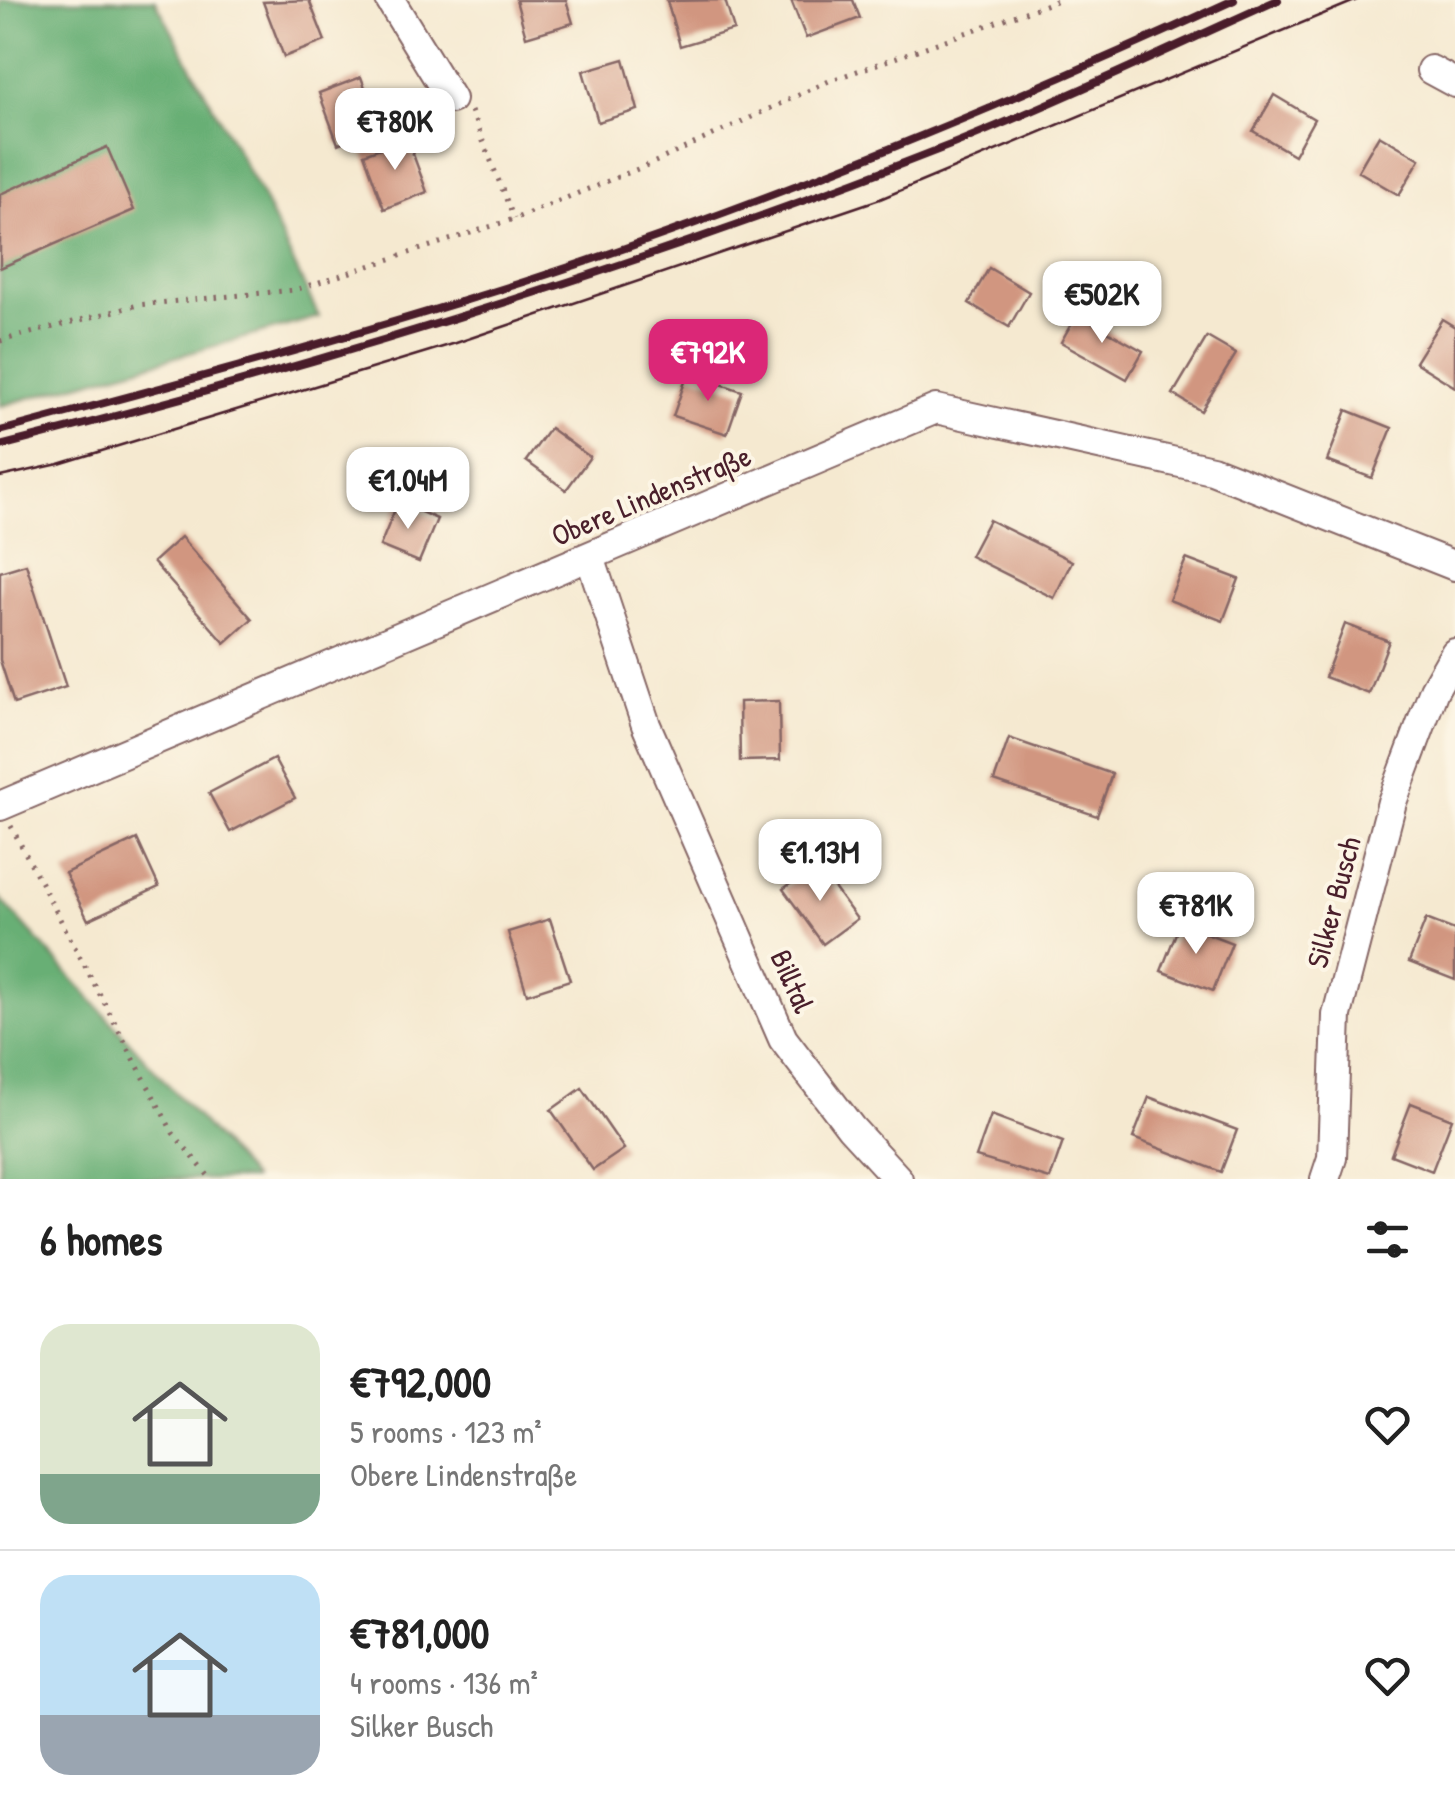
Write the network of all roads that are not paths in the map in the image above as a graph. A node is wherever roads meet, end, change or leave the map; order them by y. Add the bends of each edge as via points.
1 (390, 0) edge
2 (451, 99) road end
3 (590, 556) junction
4 (1455, 566) edge
5 (1455, 653) edge
6 (0, 806) edge
7 (898, 1179) edge
8 (1325, 1179) edge

1 - 2 street
3 - 4 street, Obere Lindenstraße via 936,409 1212,470
3 - 6 street, Obere Lindenstraße
3 - 7 street, Billtal via 646,725 783,1039
5 - 8 street, Silker Busch via 1392,802 1337,1015 1332,1158

